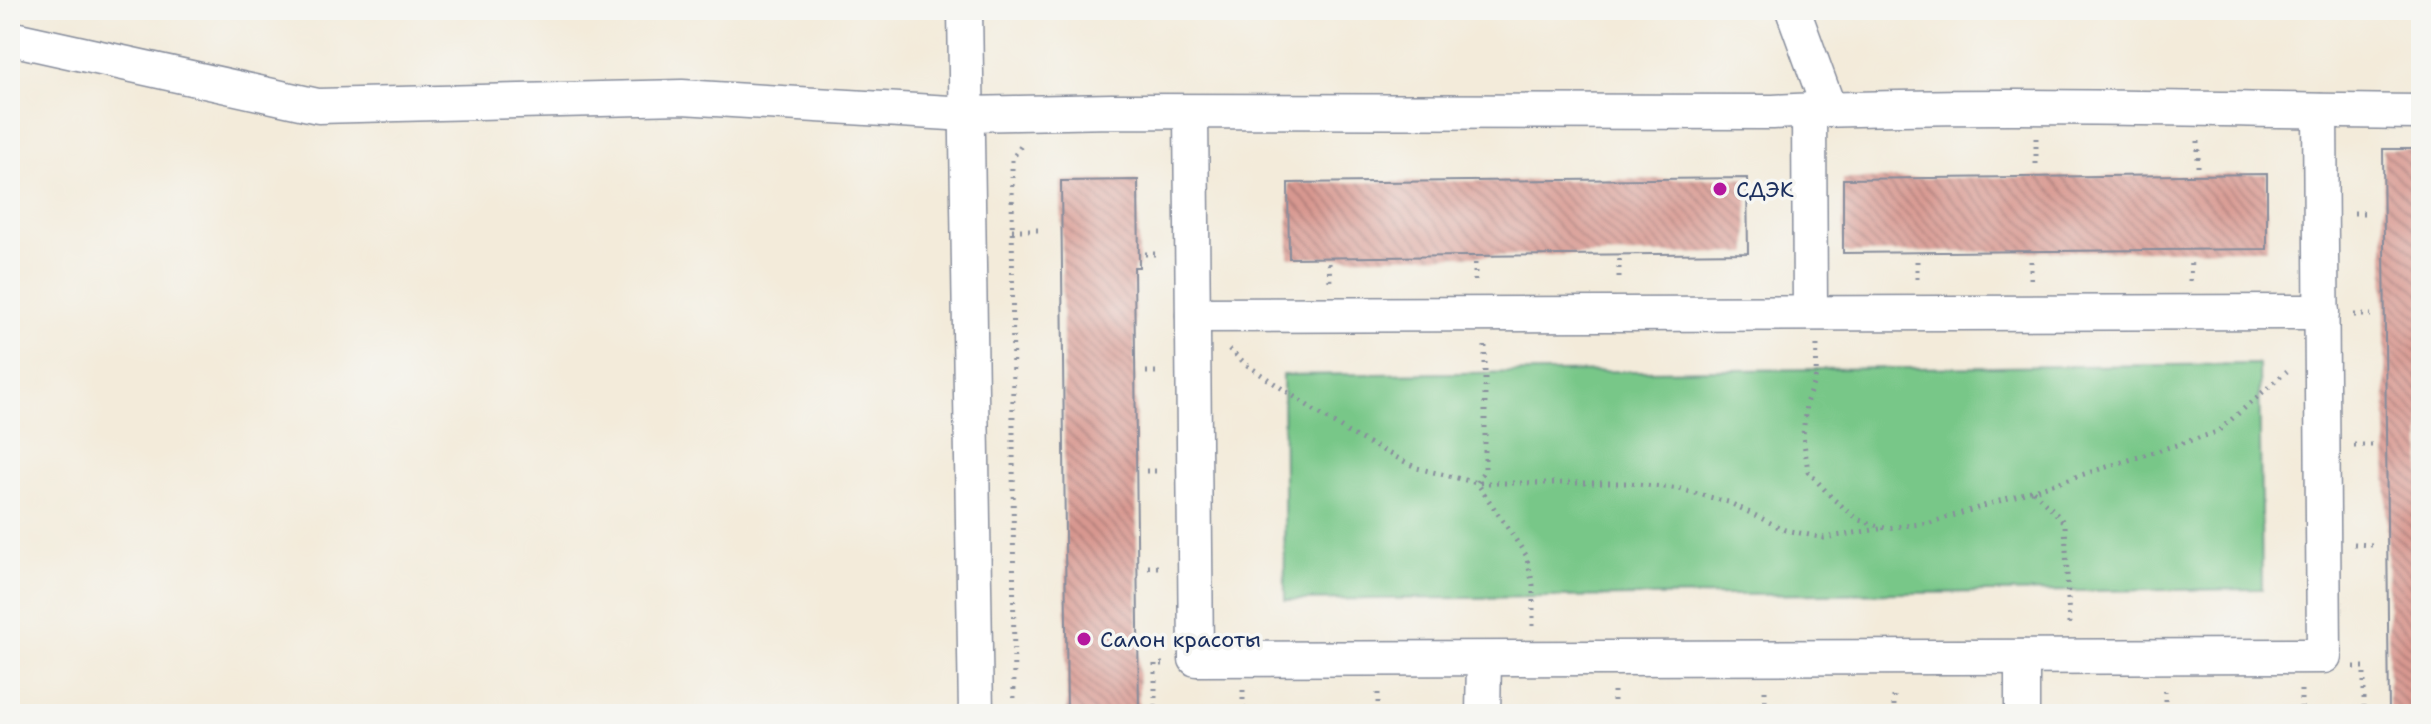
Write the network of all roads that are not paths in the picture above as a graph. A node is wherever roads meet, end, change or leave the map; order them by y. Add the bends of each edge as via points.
1 (965, 10) edge
2 (1793, 10) edge
3 (10, 38) edge
4 (1819, 110) junction
5 (2320, 111) junction
6 (2421, 112) edge
7 (1191, 113) junction
8 (967, 114) junction
9 (1814, 313) junction
10 (2335, 314) junction
11 (1193, 315) junction
12 (2022, 657) junction
13 (1484, 659) junction
14 (976, 714) edge
15 (1483, 714) edge
16 (2022, 714) edge

1 - 8 street
2 - 4 street
3 - 8 street via 318,106 682,97
4 - 5 street
4 - 7 street
4 - 9 street
5 - 6 street
5 - 10 street
7 - 8 street
7 - 11 street
8 - 14 street
9 - 10 street
9 - 11 street
10 - 12 street via 2322,357 2324,656
11 - 13 street via 1196,659
12 - 13 street
12 - 16 street
13 - 15 street

